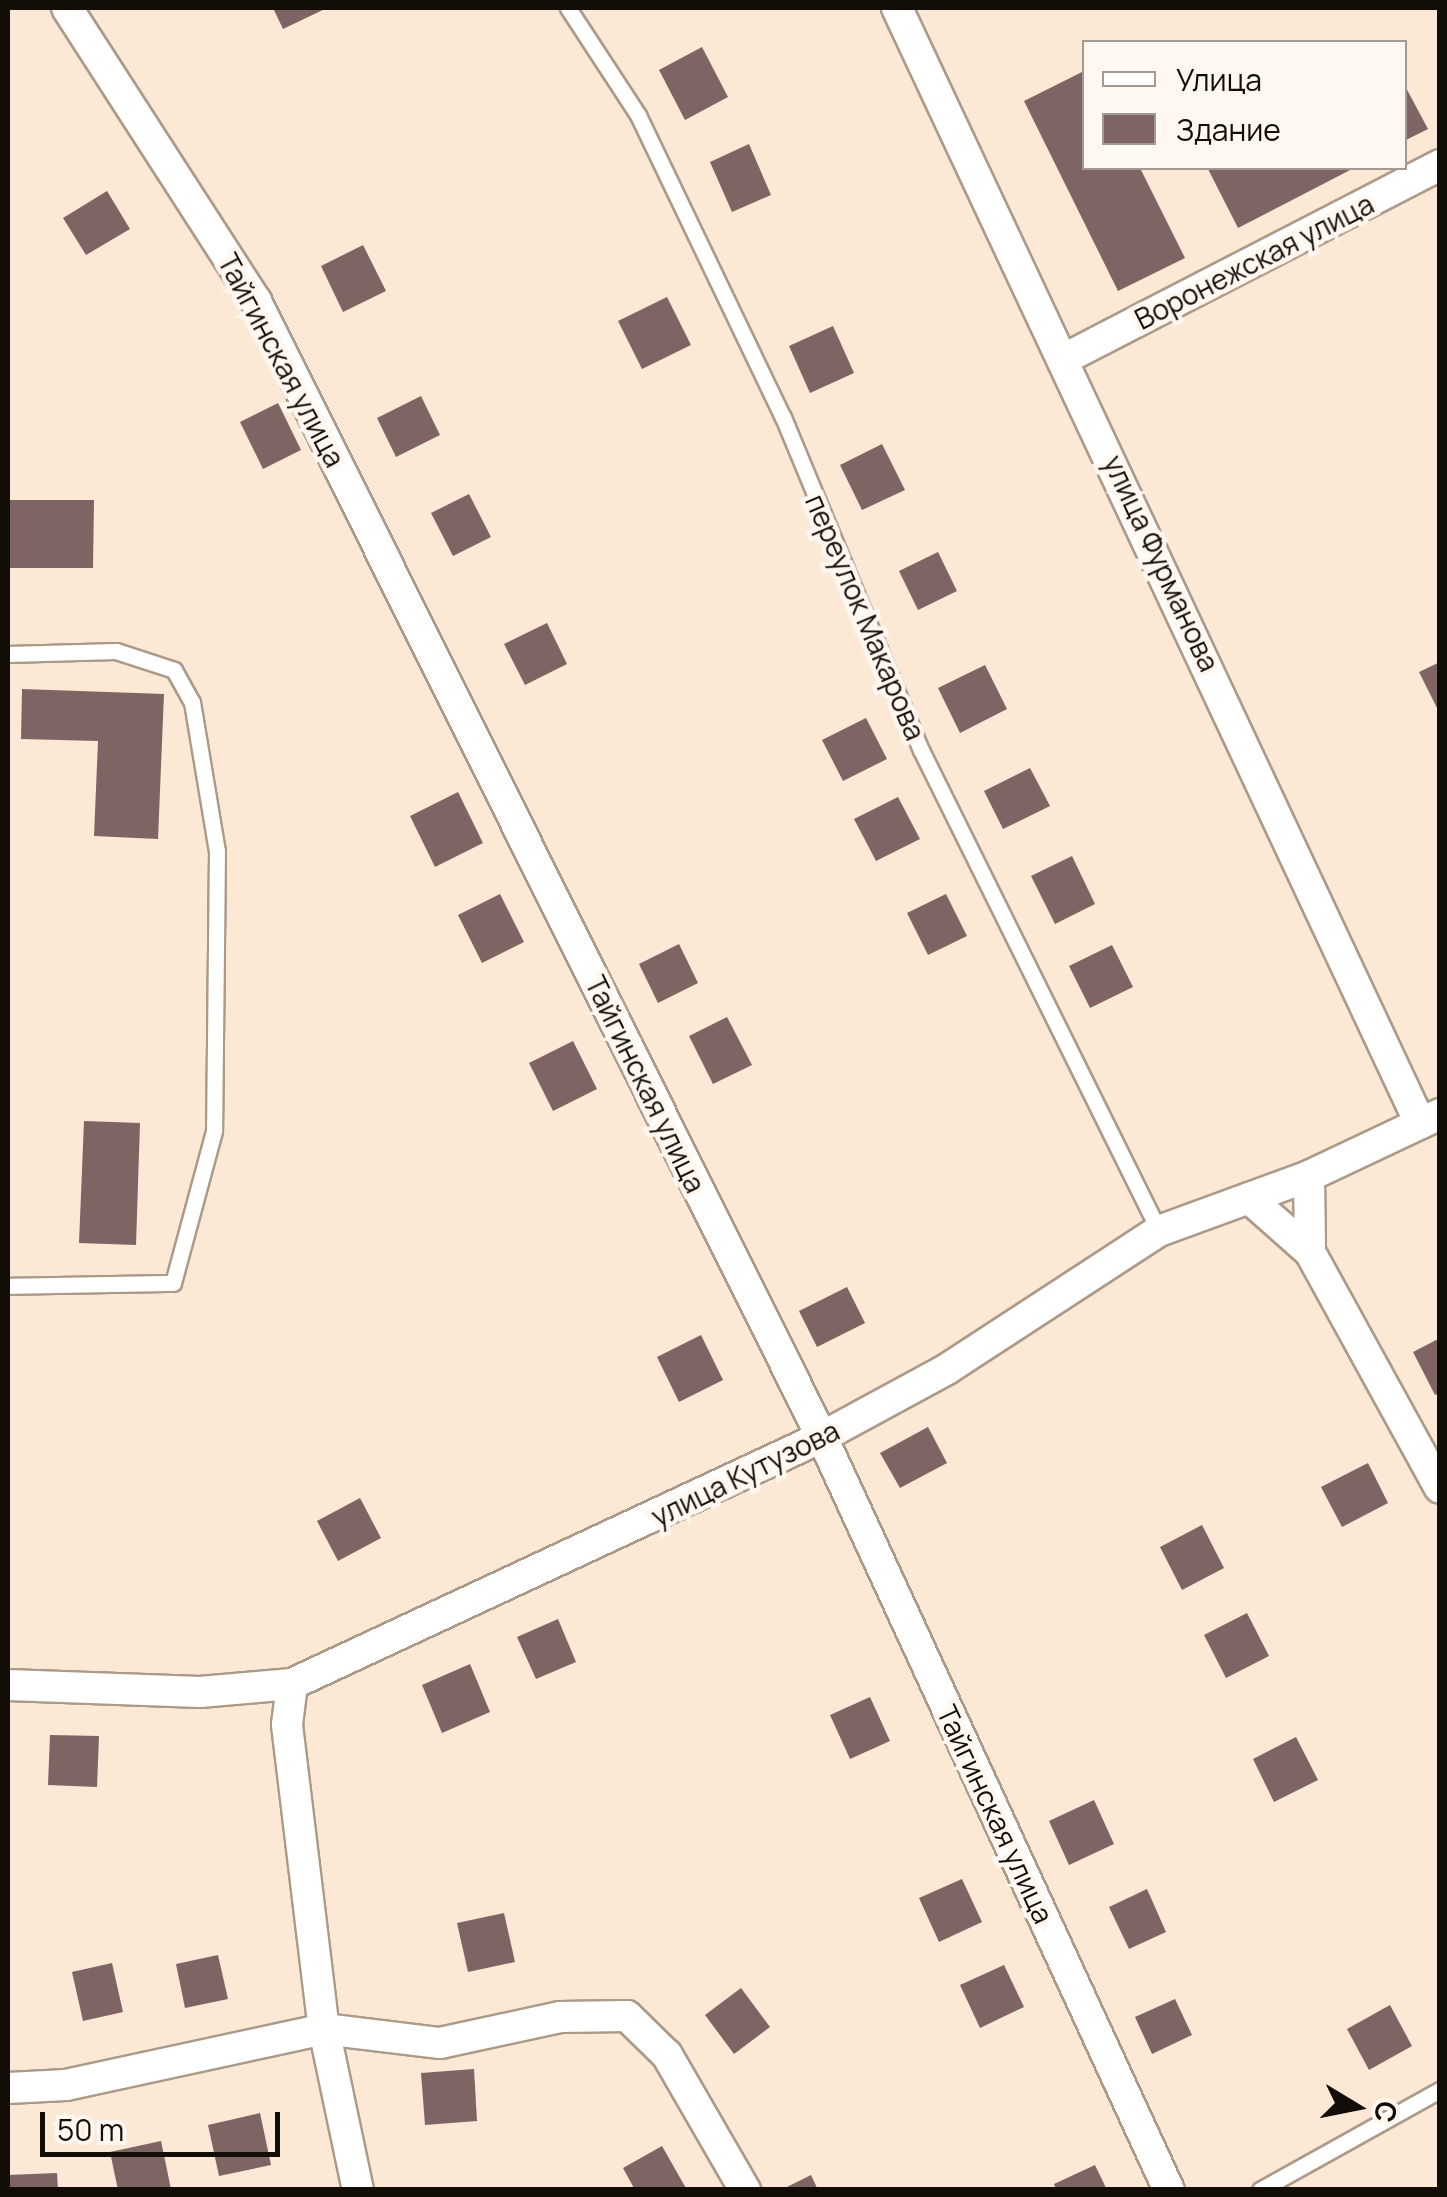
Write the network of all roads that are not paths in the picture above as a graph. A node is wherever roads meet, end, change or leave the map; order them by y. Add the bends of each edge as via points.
1 (67, 8) edge
2 (568, 8) edge
3 (897, 8) edge
4 (1440, 165) edge
5 (1068, 357) junction
6 (8, 654) edge
7 (1430, 1118) edge
8 (1309, 1176) junction
9 (1249, 1198) junction
10 (1160, 1231) junction
11 (1310, 1252) junction
12 (8, 1286) edge
13 (822, 1437) junction
14 (1440, 1488) edge
15 (292, 1684) junction
16 (8, 1685) edge
17 (324, 2030) junction
18 (8, 2088) edge
19 (1440, 2090) edge
20 (358, 2190) edge
21 (744, 2190) edge
22 (1169, 2190) edge
23 (1260, 2190) edge

1 - 13 street, Тайгинская улица via 256,300
2 - 10 lane, переулок Макарова via 638,115 783,417 921,750
3 - 5 street, улица Фурманова
4 - 5 street, Воронежская улица
5 - 7 street, улица Фурманова
6 - 12 lane via 116,651 174,670 192,702 218,851 214,1132 173,1283
7 - 8 street, улица Кутузова
8 - 9 street, улица Кутузова
8 - 11 street
9 - 10 street, улица Кутузова
9 - 11 street
10 - 13 street, улица Кутузова via 947,1369
11 - 14 street
13 - 15 street, улица Кутузова
13 - 22 street, Тайгинская улица
15 - 16 street, улица Кутузова via 200,1692
15 - 17 street via 287,1725
17 - 18 street via 66,2085
17 - 20 street
17 - 21 street via 440,2042 560,2017 627,2016 668,2055
19 - 23 lane

